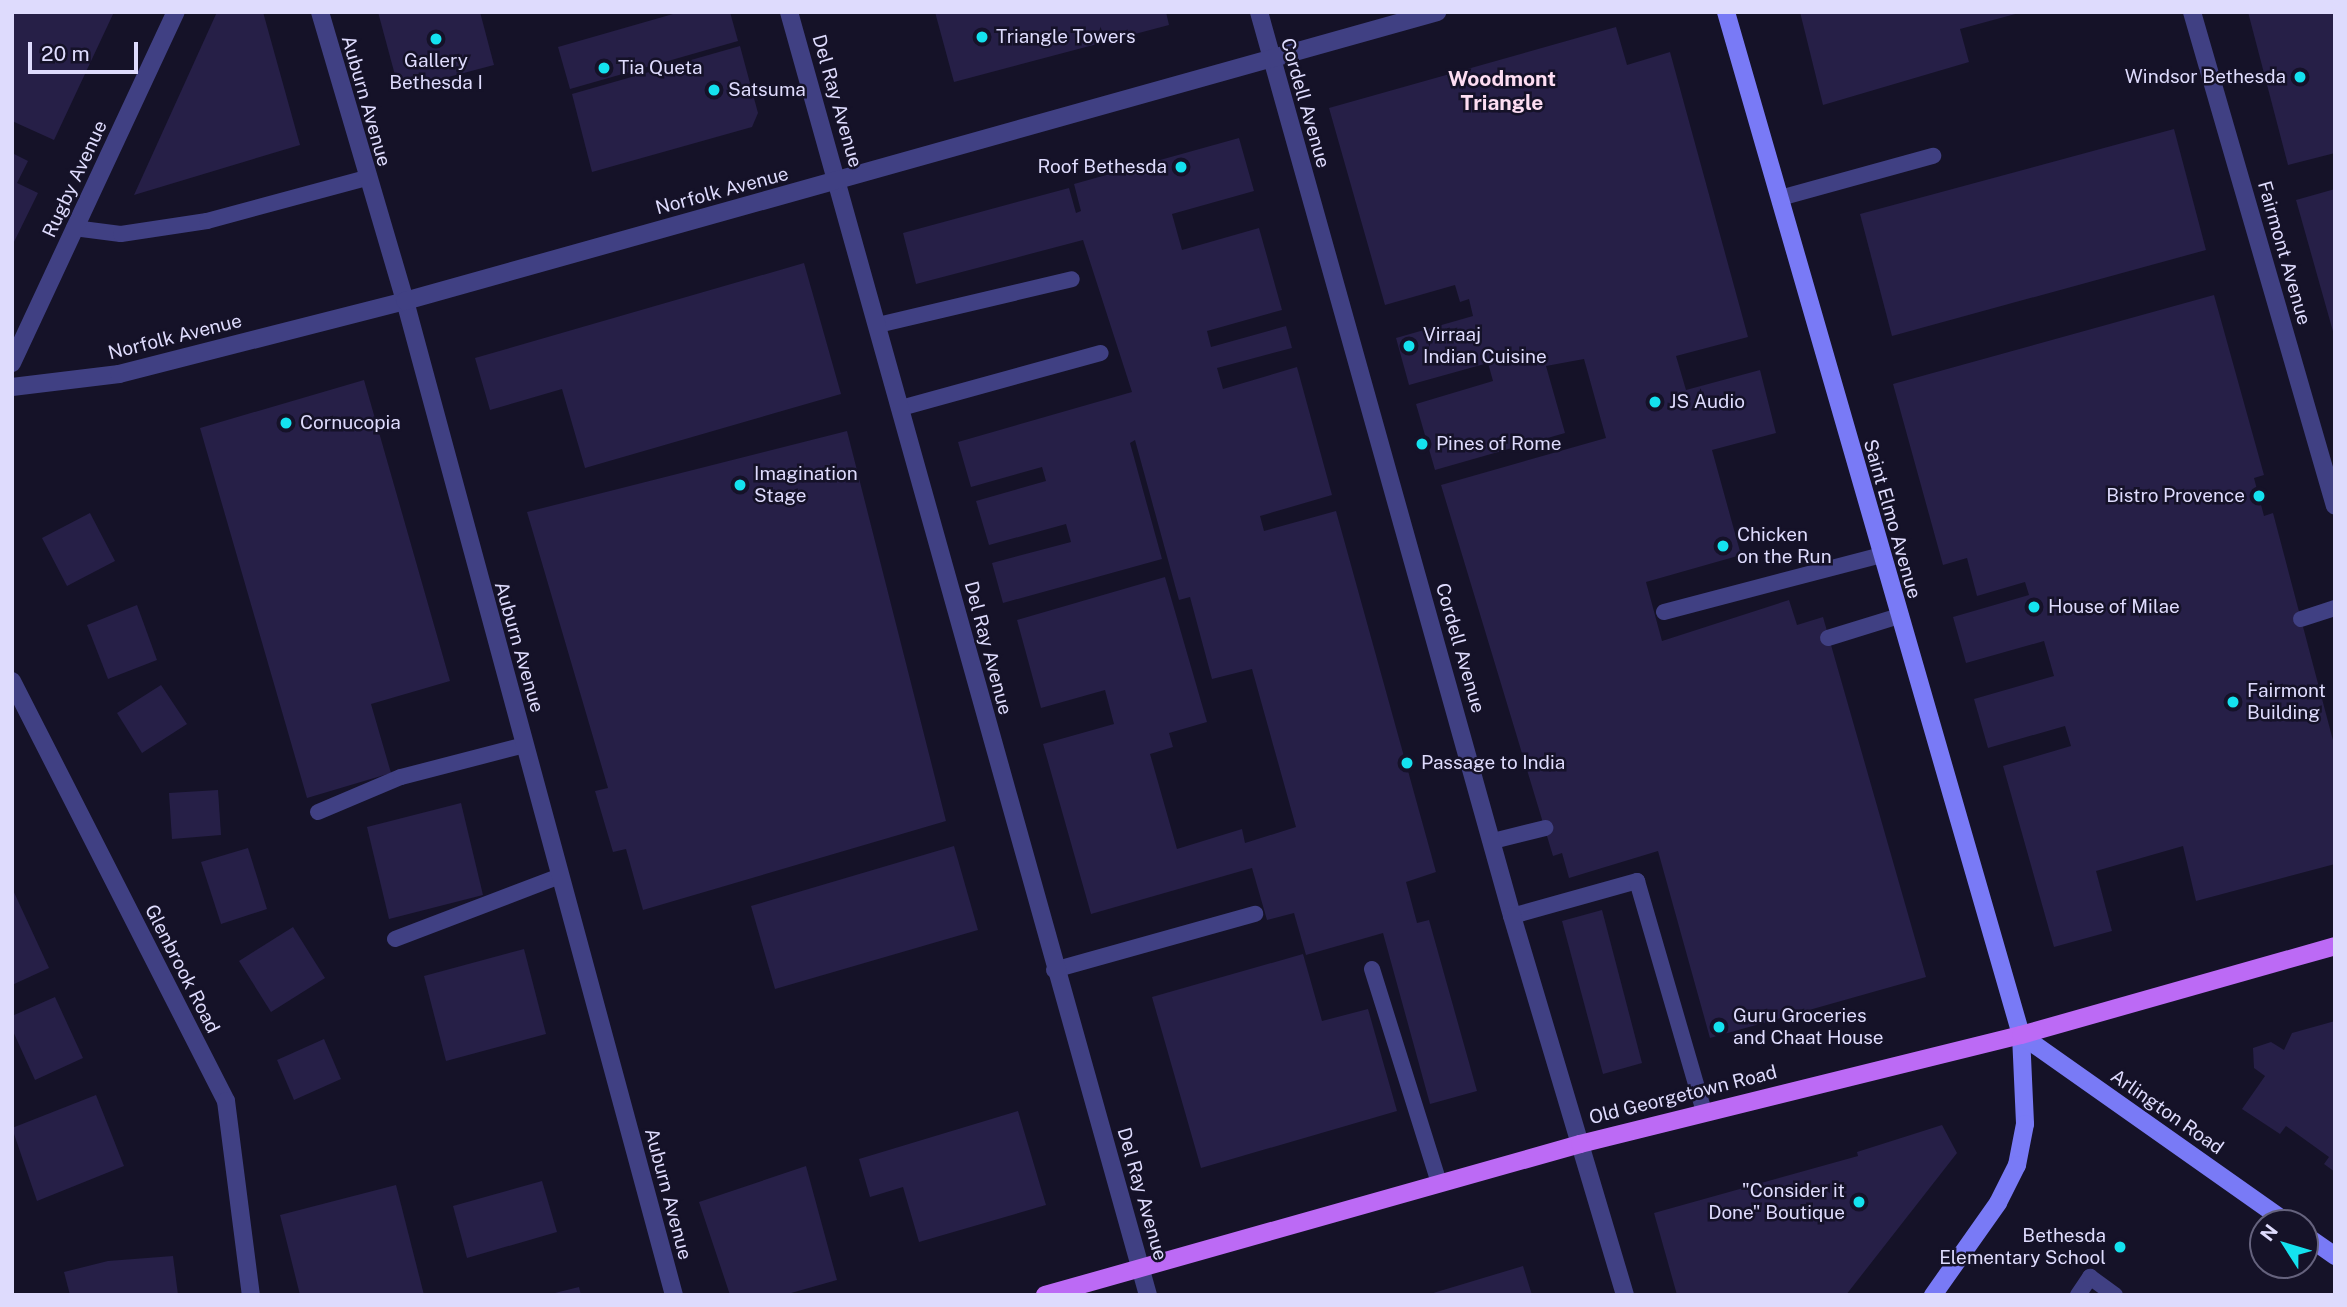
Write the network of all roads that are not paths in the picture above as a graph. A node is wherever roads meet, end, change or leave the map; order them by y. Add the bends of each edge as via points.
1 (176, 12) edge
2 (320, 12) edge
3 (789, 12) edge
4 (1259, 12) edge
5 (1437, 12) edge
6 (1726, 12) edge
7 (2192, 12) edge
8 (1270, 58) junction
9 (1933, 156) dead end
10 (366, 178) junction
11 (839, 181) junction
12 (1780, 198) junction
13 (75, 228) junction
14 (1072, 279) dead end
15 (405, 301) junction
16 (878, 325) junction
17 (1101, 353) dead end
18 (12, 363) edge
19 (12, 387) edge
20 (901, 408) junction
21 (2335, 506) edge
22 (1881, 555) junction
23 (2335, 608) edge
24 (1664, 612) dead end
25 (1899, 616) junction
26 (2301, 619) dead end
27 (1828, 638) dead end
28 (12, 681) edge
29 (525, 745) junction
30 (318, 812) dead end
31 (1545, 828) dead end
32 (1493, 841) junction
33 (560, 876) junction
34 (1255, 914) dead end
35 (1512, 916) junction
36 (396, 939) dead end
37 (2335, 946) edge
38 (1372, 969) dead end
39 (1054, 970) junction
40 (2021, 1035) junction
41 (1704, 1111) junction
42 (1580, 1144) junction
43 (1439, 1183) junction
44 (2268, 1209) edge
45 (2319, 1245) edge
46 (2335, 1256) edge
47 (1141, 1268) junction
48 (251, 1295) edge
49 (674, 1295) edge
50 (1045, 1295) edge
51 (1148, 1295) edge
52 (1625, 1295) edge
53 (1933, 1295) edge
54 (2078, 1295) edge
55 (2115, 1295) edge

1 - 13 street, Rugby Avenue
2 - 10 street, Auburn Avenue
3 - 11 street, Del Ray Avenue
4 - 8 street, Cordell Avenue
5 - 8 street, Norfolk Avenue
6 - 12 street, Saint Elmo Avenue
7 - 21 street, Fairmont Avenue
8 - 11 street, Norfolk Avenue
8 - 32 street, Cordell Avenue
9 - 12 lane
10 - 13 lane via 206,221 121,234
10 - 15 street, Auburn Avenue
11 - 15 street, Norfolk Avenue
11 - 16 street, Del Ray Avenue
12 - 22 street, Saint Elmo Avenue
13 - 18 street, Rugby Avenue
14 - 16 lane
15 - 19 street, Norfolk Avenue via 119,374
15 - 29 street, Auburn Avenue
16 - 20 street, Del Ray Avenue
17 - 20 lane
20 - 39 street, Del Ray Avenue
22 - 24 lane
22 - 25 street, Saint Elmo Avenue
23 - 26 lane
25 - 27 lane
25 - 40 street, Saint Elmo Avenue
28 - 48 street, Glenbrook Road via 226,1101
29 - 30 lane via 401,777
29 - 33 street, Auburn Avenue
31 - 32 lane
32 - 35 street, Cordell Avenue
33 - 36 lane
33 - 49 street, Auburn Avenue
34 - 39 lane
35 - 41 lane via 1637,881
35 - 42 street, Cordell Avenue
37 - 40 main road, Old Georgetown Road
38 - 43 lane
39 - 47 street, Del Ray Avenue
40 - 41 main road, Old Georgetown Road
40 - 44 street, Arlington Road
40 - 53 street, Saint Elmo Avenue via 2025,1124 2017,1165 1998,1203
41 - 42 main road, Old Georgetown Road
42 - 43 main road, Old Georgetown Road
42 - 52 street, Cordell Avenue
43 - 47 main road, Old Georgetown Road
45 - 46 street
47 - 50 main road, Old Georgetown Road
47 - 51 street, Del Ray Avenue
54 - 55 lane via 2090,1277

